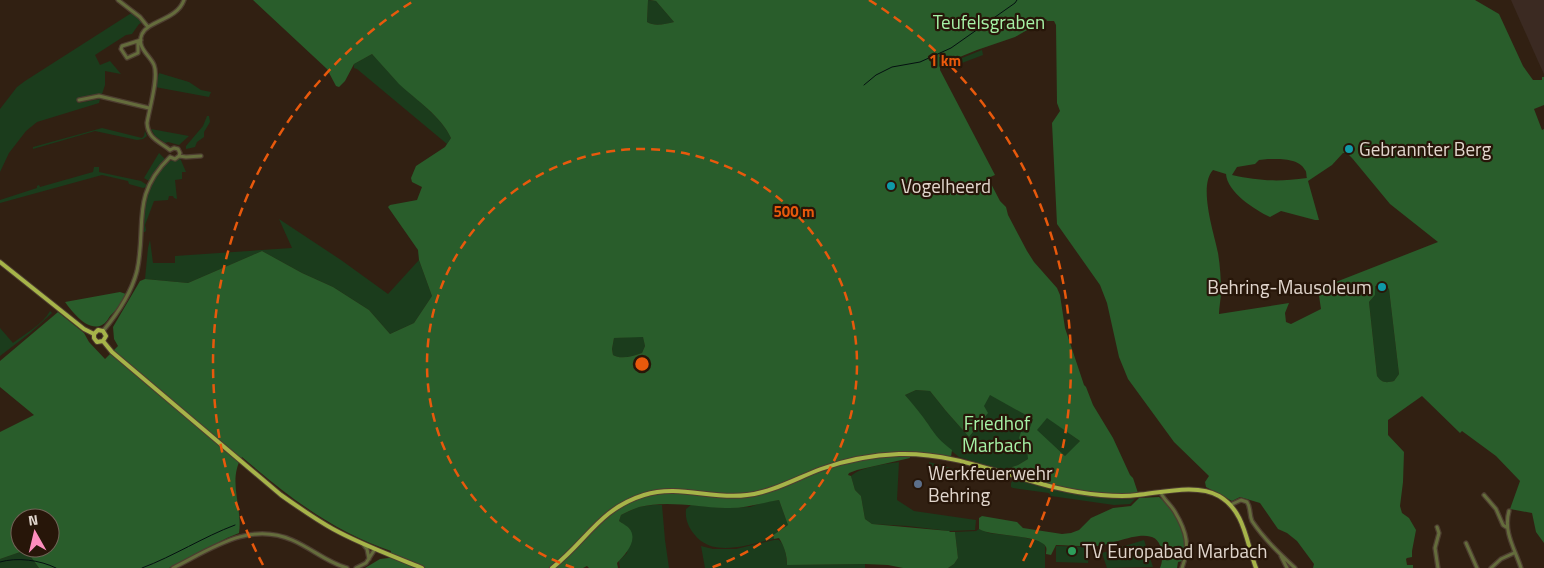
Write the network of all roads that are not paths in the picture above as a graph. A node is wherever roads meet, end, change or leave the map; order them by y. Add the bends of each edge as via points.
1 (118, 0) edge
2 (184, 0) edge
3 (148, 27) junction
4 (140, 40) junction
5 (79, 100) dead end
6 (149, 108) junction
7 (170, 150) junction
8 (179, 156) junction
9 (201, 156) dead end
10 (170, 157) junction
11 (0, 262) edge
12 (103, 331) junction
13 (94, 334) junction
14 (103, 341) junction
15 (1161, 493) junction
16 (1484, 495) dead end
17 (1230, 505) junction
18 (1509, 512) dead end
19 (1437, 527) dead end
20 (1507, 528) junction
21 (362, 543) junction
22 (1466, 543) dead end
23 (374, 549) junction
24 (1514, 554) junction
25 (1280, 556) junction
26 (369, 559) junction
27 (173, 568) edge
28 (348, 568) edge
29 (356, 568) edge
30 (422, 568) edge
31 (552, 568) edge
32 (1182, 568) edge
33 (1256, 568) edge
34 (1287, 568) edge
35 (1295, 568) edge
36 (1438, 568) edge
37 (1477, 568) edge
38 (1491, 568) edge
39 (1521, 568) edge

1 - 3 street
2 - 3 street via 174,13
3 - 4 street
4 - 4 street via 122,46 127,58 138,53
4 - 6 street via 155,70
5 - 6 street via 99,96
6 - 7 street via 146,124 150,136
7 - 8 street via 178,149
7 - 10 street
8 - 9 street
8 - 10 street via 175,159
10 - 12 street via 146,193 132,286 125,302
11 - 13 main road
12 - 13 main road via 98,330
12 - 14 main road via 106,336
13 - 14 main road via 97,342
14 - 21 main road via 126,365 281,495 335,530
15 - 17 main road via 1204,491 1218,495
15 - 31 main road via 1129,496 1088,494 940,457 898,454 866,457 822,468 750,495 652,493 607,514
15 - 32 street via 1175,512 1187,538 1187,556
16 - 20 street
17 - 25 street via 1241,500 1247,502 1251,519
17 - 33 main road via 1240,519
18 - 20 street
19 - 36 street via 1439,533 1435,548
20 - 24 street
21 - 23 main road
21 - 26 street
22 - 37 street
23 - 26 street
23 - 30 main road
24 - 38 street
24 - 39 street
25 - 34 street
25 - 35 street
26 - 29 street
27 - 28 street via 227,540 256,533 287,538

